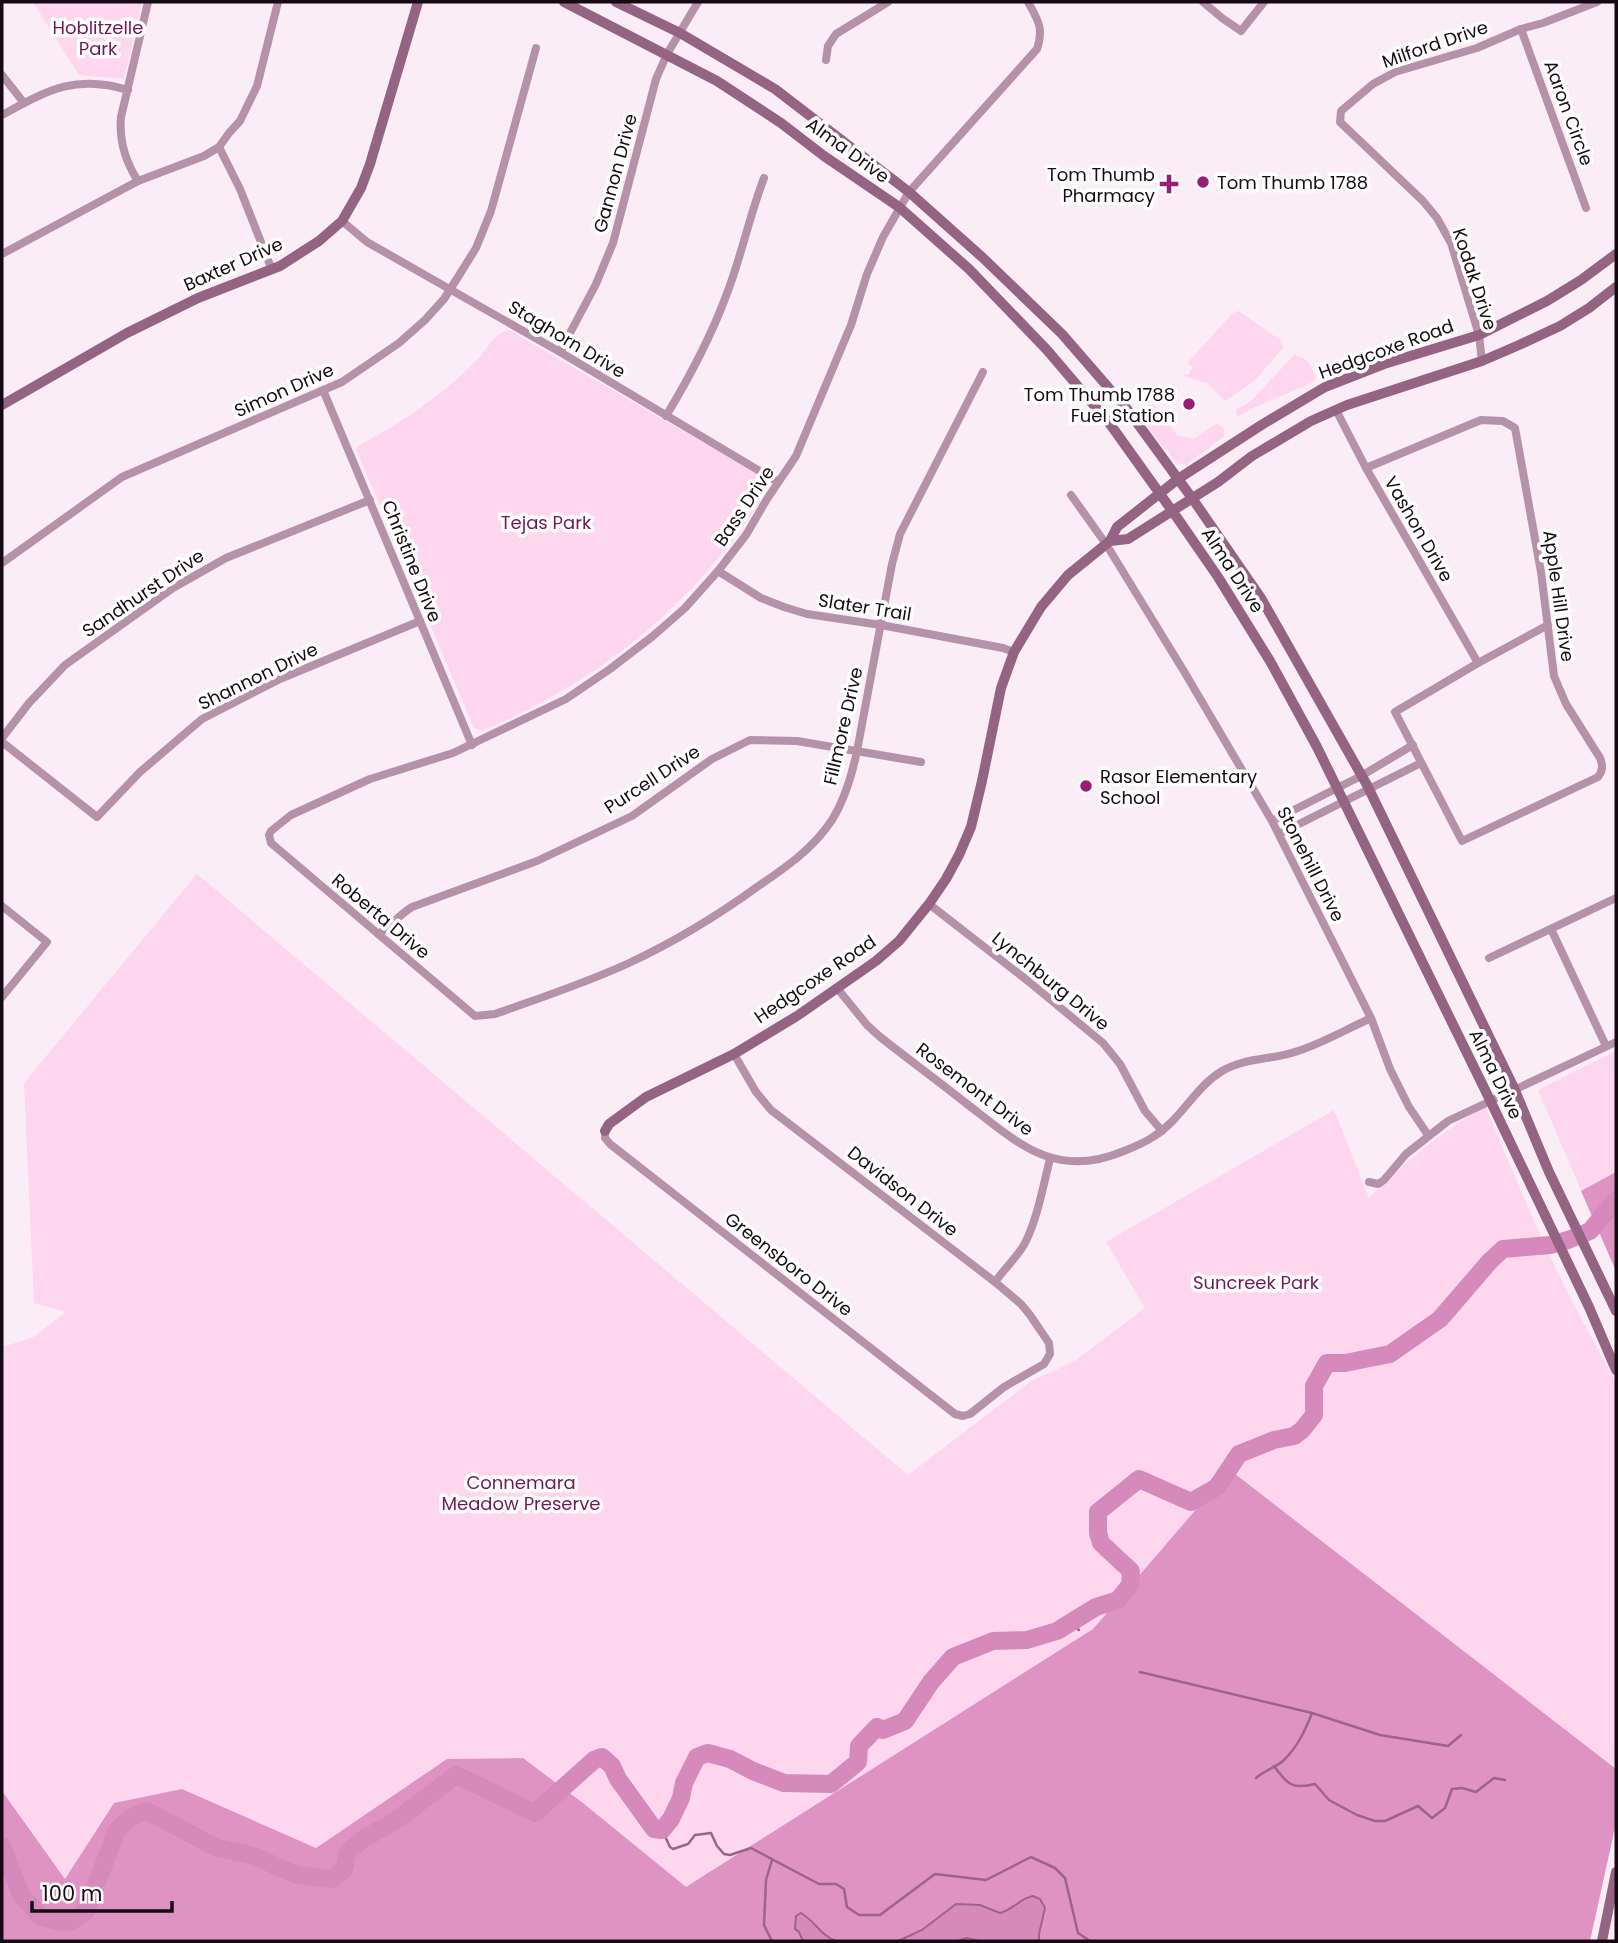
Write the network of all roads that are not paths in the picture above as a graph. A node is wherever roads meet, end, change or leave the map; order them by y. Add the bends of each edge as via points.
1 (148, 2) edge
2 (278, 2) edge
3 (418, 2) edge
4 (564, 2) edge
5 (616, 2) edge
6 (698, 2) edge
7 (888, 2) edge
8 (1028, 2) edge
9 (1203, 2) edge
10 (1264, 2) edge
11 (1597, 2) edge
12 (1521, 29) junction
13 (680, 33) junction
14 (536, 48) dead end
15 (667, 54) junction
16 (826, 60) dead end
17 (2, 75) edge
18 (128, 90) junction
19 (24, 103) junction
20 (2, 115) edge
21 (1340, 122) joint
22 (219, 147) junction
23 (764, 178) dead end
24 (138, 181) junction
25 (909, 192) junction
26 (899, 207) junction
27 (1586, 208) dead end
28 (342, 222) junction
29 (2, 254) edge
30 (1616, 254) edge
31 (272, 270) junction
32 (1616, 287) edge
33 (451, 289) junction
34 (1062, 334) junction
35 (1479, 335) junction
36 (1048, 350) junction
37 (560, 352) junction
38 (1482, 361) junction
39 (982, 372) dead end
40 (1325, 387) junction
41 (323, 390) junction
42 (2, 405) edge
43 (1336, 410) junction
44 (666, 416) junction
45 (1366, 468) junction
46 (1178, 479) junction
47 (778, 482) junction
48 (1159, 494) junction
49 (1071, 495) dead end
50 (1192, 498) junction
51 (370, 500) junction
52 (1172, 510) junction
53 (1108, 542) junction
54 (2, 564) edge
55 (718, 571) junction
56 (420, 621) junction
57 (881, 625) junction
58 (1548, 625) junction
59 (1290, 650) junction
60 (1014, 652) junction
61 (1270, 661) junction
62 (1478, 663) junction
63 (2, 740) edge
64 (472, 745) junction
65 (1413, 745) junction
66 (857, 751) junction
67 (921, 761) dead end
68 (1421, 763) junction
69 (1361, 776) junction
70 (1337, 788) junction
71 (1368, 789) junction
72 (1345, 801) junction
73 (1272, 821) junction
74 (1279, 834) junction
75 (269, 839) joint
76 (1616, 898) edge
77 (929, 904) junction
78 (2, 906) edge
79 (1551, 929) junction
80 (378, 934) junction
81 (1489, 958) dead end
82 (837, 988) junction
83 (2, 997) edge
84 (475, 1016) joint
85 (1371, 1018) junction
86 (1616, 1042) edge
87 (1605, 1046) junction
88 (734, 1054) junction
89 (1514, 1088) junction
90 (1490, 1100) junction
91 (605, 1131) joint
92 (1162, 1131) junction
93 (1428, 1135) junction
94 (1050, 1159) junction
95 (1370, 1182) dead end
96 (995, 1282) junction
97 (1614, 1307) edge
98 (1050, 1354) joint
99 (1616, 1370) edge
100 (1616, 1872) edge
101 (1602, 1941) edge

1 - 18 street
2 - 22 street via 257,86 240,121
3 - 28 main road, Baxter Drive via 370,164
4 - 15 main road, Alma Drive
5 - 13 main road, Alma Drive
6 - 13 street, Gannon Drive
7 - 16 street via 836,34
8 - 25 street, Bass Drive via 1041,35 1037,49
9 - 10 street via 1241,31
11 - 12 street, Milford Drive
12 - 21 street, Milford Drive via 1477,48 1395,72 1341,111
12 - 27 street, Aaron Circle
13 - 15 street, Gannon Drive
13 - 25 main road, Alma Drive via 775,89
14 - 33 street, Simon Drive via 491,211 476,248
15 - 26 main road, Alma Drive via 717,80
15 - 37 street, Gannon Drive via 656,79 613,243
17 - 19 street
18 - 19 street via 75,83
18 - 24 street via 120,131
19 - 20 street
21 - 35 street, Kodak Drive via 1437,218 1451,243
22 - 24 street
22 - 31 street
23 - 44 street via 728,293
24 - 29 street
25 - 26 street, Bass Drive
25 - 34 main road, Alma Drive
26 - 36 main road, Alma Drive via 969,269
26 - 47 street, Bass Drive via 867,274 851,325 796,456
28 - 31 main road, Baxter Drive
28 - 33 street, Staghorn Drive via 367,242
30 - 35 main road, Hedgcoxe Road via 1547,301
31 - 42 main road, Baxter Drive via 127,333
32 - 38 main road, Hedgcoxe Road via 1560,326
33 - 37 street, Staghorn Drive
33 - 41 street, Simon Drive via 399,343
34 - 36 main road
34 - 46 main road, Alma Drive via 1127,409
35 - 38 street, Kodak Drive
35 - 40 main road, Hedgcoxe Road
36 - 48 main road, Alma Drive
37 - 44 street, Staghorn Drive
38 - 43 main road, Hedgcoxe Road
39 - 57 street, Fillmore Drive via 900,534
40 - 43 main road
40 - 46 main road, Hedgcoxe Road
41 - 51 street, Christine Drive
41 - 54 street, Simon Drive via 122,477
43 - 45 street, Vashon Drive
43 - 50 main road, Hedgcoxe Road via 1283,436
44 - 47 street, Staghorn Drive
45 - 58 street, Apple Hill Drive via 1481,421 1503,421 1515,428
45 - 62 street, Vashon Drive
46 - 48 main road, Hedgcoxe Road
46 - 50 main road, Alma Drive
47 - 55 street, Bass Drive
48 - 52 main road, Alma Drive
48 - 53 main road, Hedgcoxe Road via 1117,527
49 - 53 street, Stonehill Drive
50 - 52 main road, Hedgcoxe Road
50 - 59 main road, Alma Drive via 1261,598
51 - 56 street, Christine Drive
51 - 63 street, Sandhurst Drive via 226,558 173,588 65,665
52 - 53 main road, Hedgcoxe Road via 1128,539
52 - 61 main road, Alma Drive
53 - 60 main road, Hedgcoxe Road via 1068,575 1041,607
53 - 73 street, Stonehill Drive
55 - 57 street, Slater Trail via 784,607
55 - 64 street, Bass Drive via 685,608 610,669 566,699
56 - 63 street, Shannon Drive via 280,678 202,719 140,772 97,817
56 - 64 street, Christine Drive
57 - 60 street, Slater Trail
57 - 66 street, Fillmore Drive
58 - 62 street
58 - 68 street, Apple Hill Drive via 1554,676 1600,758 1603,765 1598,777 1462,841
59 - 61 main road
59 - 69 main road, Alma Drive
60 - 77 main road, Hedgcoxe Road via 1000,688 971,827
61 - 70 main road, Alma Drive
62 - 65 street via 1395,712
64 - 75 street, Bass Drive via 370,779 291,815 274,827
65 - 68 street
65 - 69 street
66 - 67 street, Purcell Drive
66 - 80 street, Purcell Drive via 797,741 750,740 712,759 632,816 537,861 412,907
66 - 84 street, Fillmore Drive via 851,779 815,842 749,894 687,934 629,963 495,1014
68 - 71 street
69 - 70 street
69 - 71 main road, Alma Drive
70 - 72 main road, Alma Drive
70 - 73 street
71 - 72 street
71 - 89 main road, Alma Drive
72 - 74 street
72 - 90 main road, Alma Drive
73 - 74 street, Stonehill Drive
74 - 85 street, Stonehill Drive
75 - 80 street, Roberta Drive
76 - 79 street
77 - 82 main road, Hedgcoxe Road via 899,941
77 - 92 street, Lynchburg Drive via 1103,1043
78 - 83 street via 47,942
79 - 81 street
79 - 87 street
80 - 84 street, Roberta Drive
82 - 88 main road, Hedgcoxe Road
82 - 94 street, Rosemont Drive via 879,1036 1014,1140
85 - 92 street, Rosemont Drive via 1299,1051 1246,1060 1221,1071
85 - 93 street, Stonehill Drive via 1399,1088
86 - 87 street
87 - 89 street
88 - 91 main road, Hedgcoxe Road via 646,1097
88 - 96 street, Davidson Drive via 771,1110
89 - 90 street
89 - 97 main road, Alma Drive
90 - 93 street
90 - 99 main road, Alma Drive
91 - 98 street, Greensboro Drive via 610,1144 955,1413 970,1414 1044,1364
92 - 94 street, Rosemont Drive via 1098,1160
93 - 95 street via 1384,1180
94 - 96 street via 1024,1245
96 - 98 street, Davidson Drive via 1030,1315 1049,1343
100 - 101 main road

